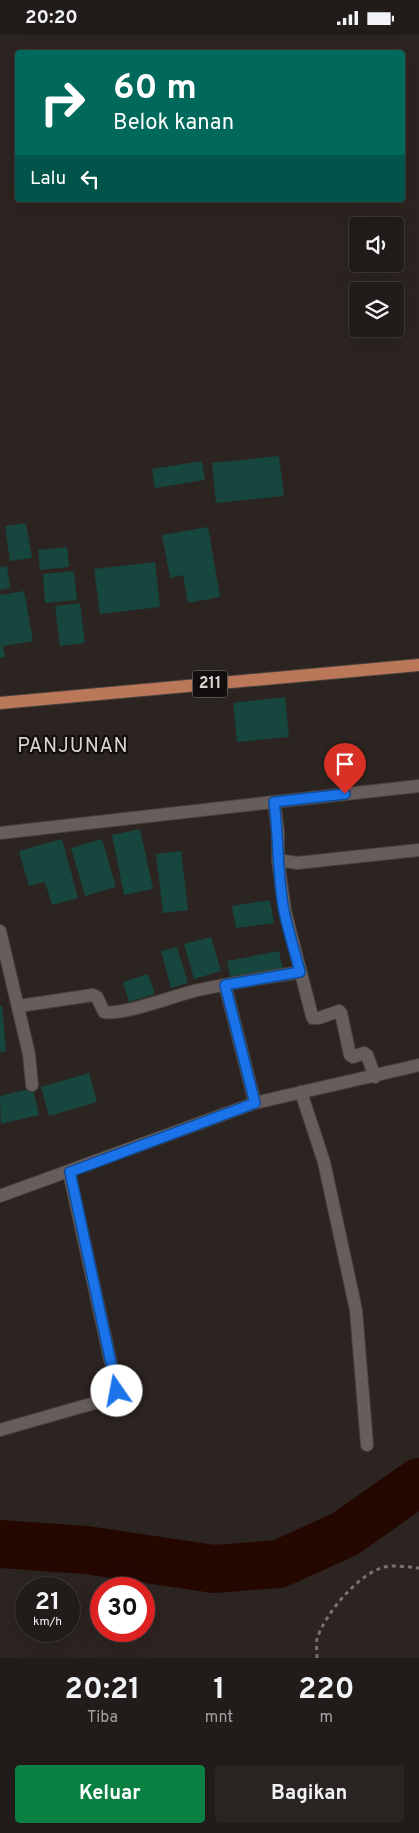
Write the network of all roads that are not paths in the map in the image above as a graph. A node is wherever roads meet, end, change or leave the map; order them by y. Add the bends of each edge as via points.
1 (419, 665) edge
2 (0, 703) edge
3 (419, 786) edge
4 (274, 802) junction
5 (0, 833) edge
6 (419, 850) edge
7 (278, 860) junction
8 (0, 931) edge
9 (300, 972) junction
10 (225, 985) junction
11 (19, 1005) junction
12 (419, 1065) edge
13 (375, 1077) junction
14 (32, 1085) dead end
15 (301, 1092) junction
16 (255, 1103) junction
17 (70, 1172) junction
18 (0, 1196) edge
19 (0, 1430) edge
20 (367, 1445) dead end

1 - 2 main road, 211
3 - 4 street
4 - 5 street
4 - 7 street
6 - 7 street via 296,863
7 - 9 street via 284,911
8 - 11 street
9 - 10 street
9 - 13 street via 313,1018 339,1011 350,1055 367,1055
10 - 11 street via 106,1013 93,995
10 - 16 street
11 - 14 street
12 - 13 street
13 - 15 street
15 - 16 street
15 - 20 street via 324,1162 356,1310
16 - 17 street
17 - 18 street
17 - 19 street via 117,1391 112,1397

